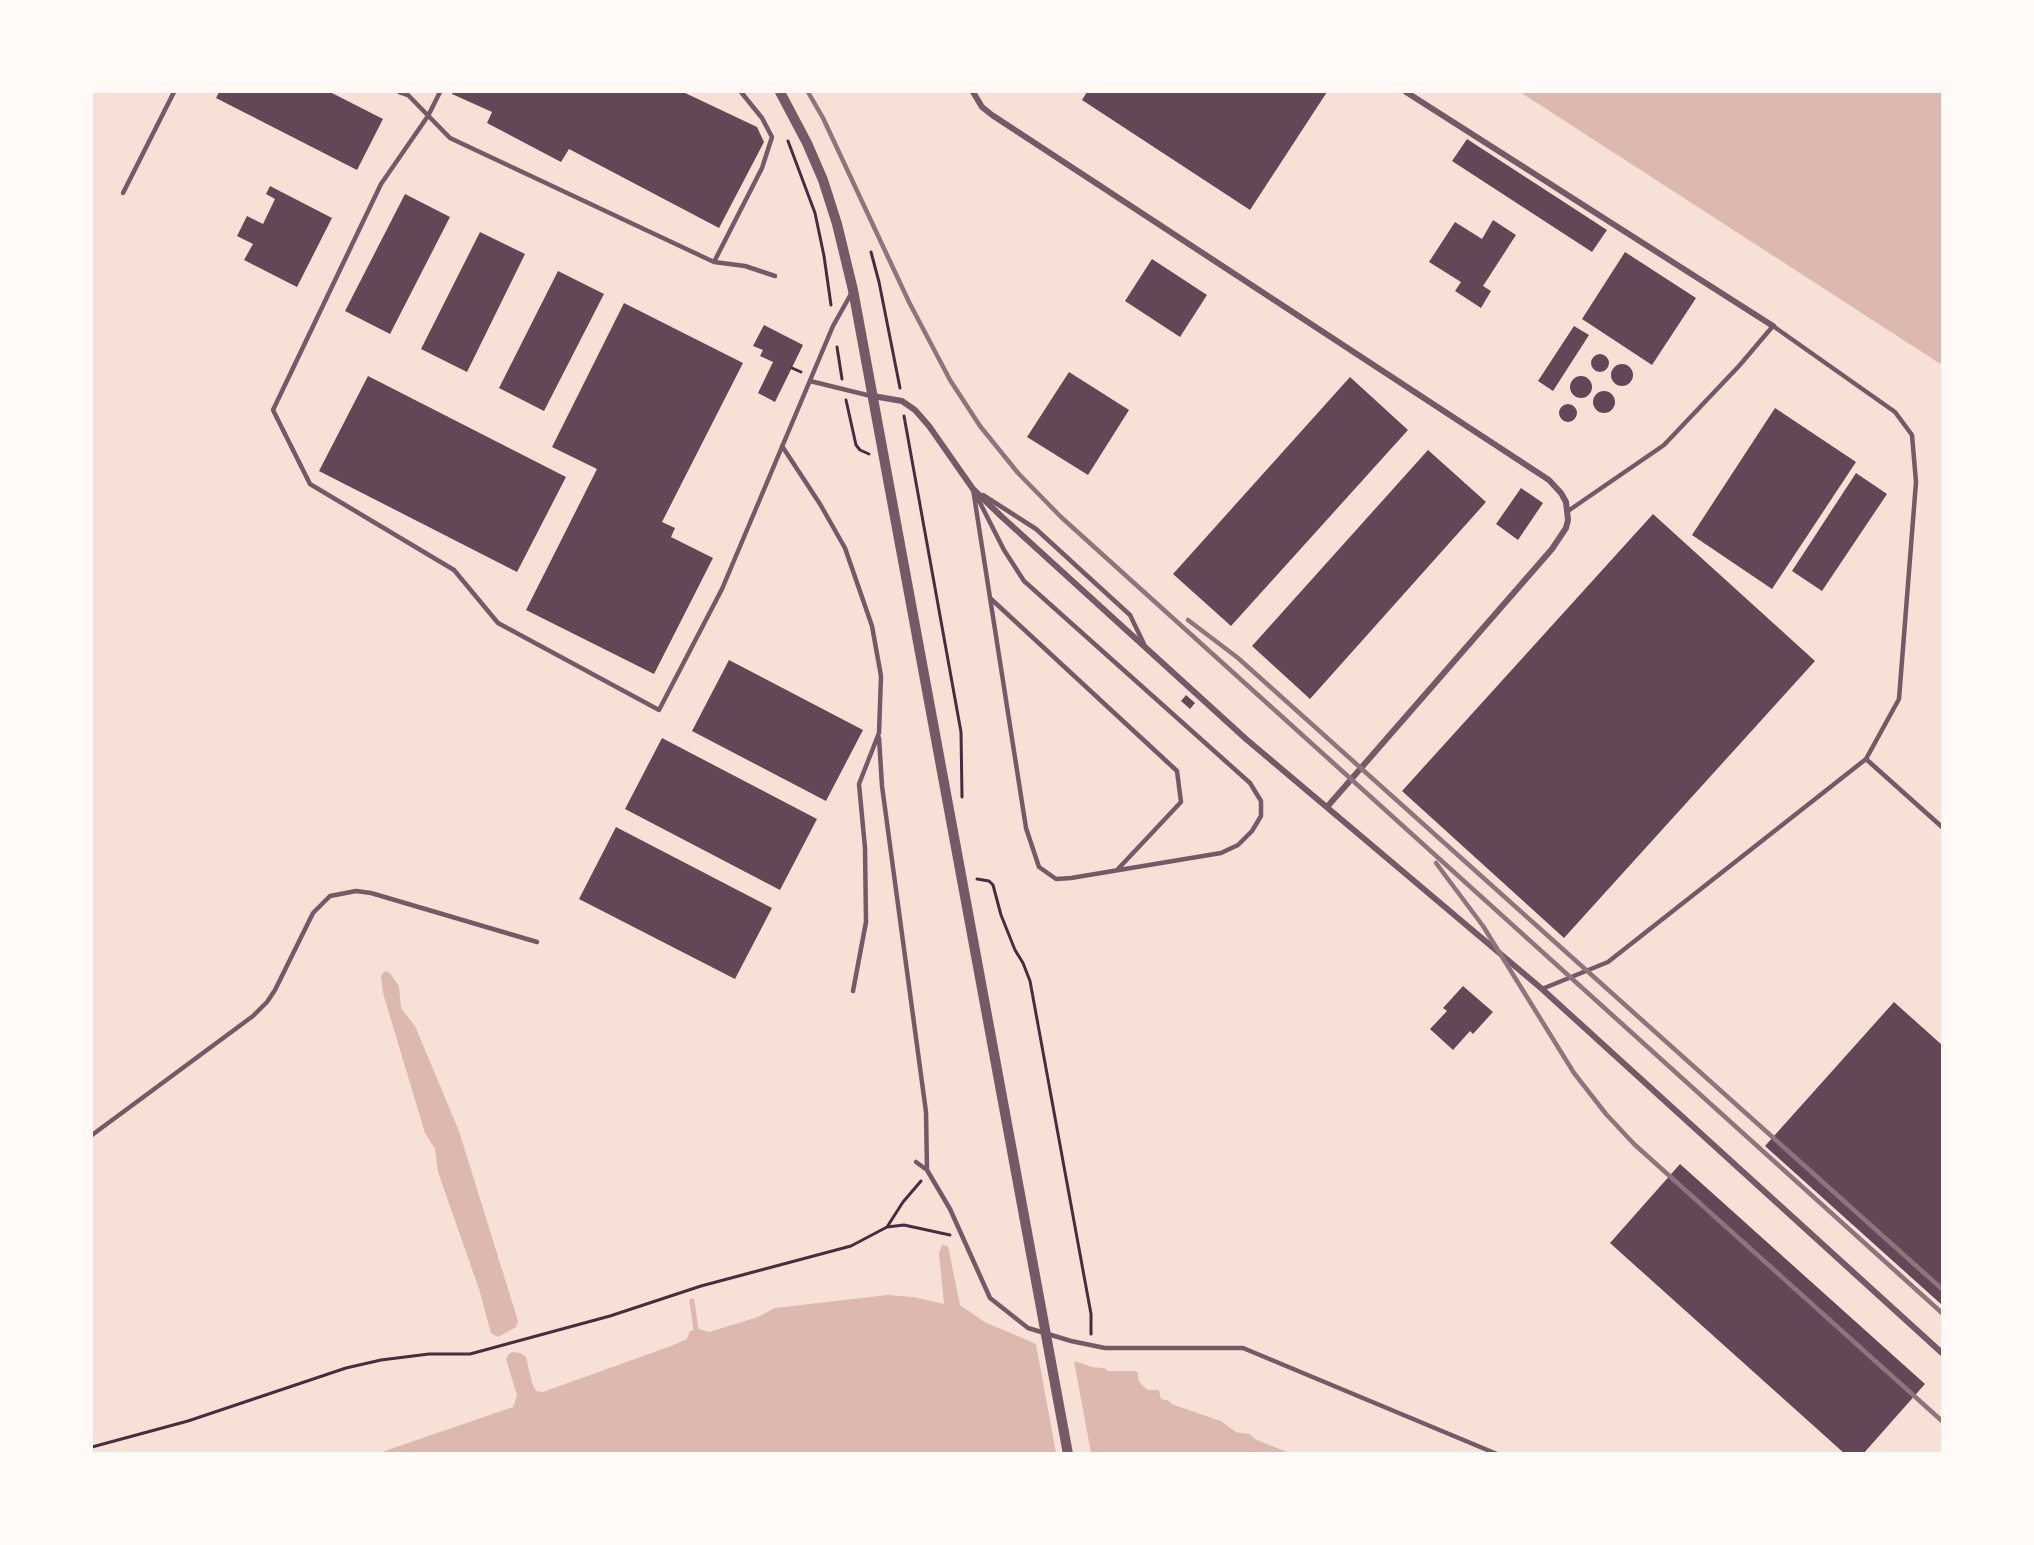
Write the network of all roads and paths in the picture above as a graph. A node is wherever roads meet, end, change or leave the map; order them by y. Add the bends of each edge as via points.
1 (174, 92) edge
2 (399, 92) edge
3 (440, 92) edge
4 (741, 92) edge
5 (780, 92) edge
6 (973, 92) edge
7 (1406, 92) edge
8 (428, 116) junction
9 (785, 133) dead end
10 (123, 193) dead end
11 (871, 252) dead end
12 (714, 262) junction
13 (775, 276) dead end
14 (853, 290) junction
15 (833, 326) junction
16 (1773, 326) junction
17 (896, 370) dead end
18 (842, 374) dead end
19 (810, 381) junction
20 (873, 396) junction
21 (848, 409) dead end
22 (906, 425) dead end
23 (782, 446) junction
24 (869, 454) dead end
25 (973, 489) junction
26 (1568, 512) junction
27 (990, 598) junction
28 (1145, 647) junction
29 (879, 733) junction
30 (1866, 759) junction
31 (962, 802) dead end
32 (1327, 807) junction
33 (1942, 827) edge
34 (1117, 870) junction
35 (979, 890) dead end
36 (537, 942) dead end
37 (1542, 989) junction
38 (854, 991) dead end
39 (92, 1135) edge
40 (916, 1162) dead end
41 (927, 1170) junction
42 (887, 1227) junction
43 (965, 1239) junction
44 (1090, 1345) junction
45 (1942, 1353) edge
46 (92, 1447) edge
47 (1068, 1454) edge
48 (1497, 1454) edge

1 - 10 lane
2 - 8 lane via 408,95
3 - 8 lane
4 - 12 lane via 772,137 762,168
5 - 14 street via 823,180
6 - 26 street via 992,116 1549,480 1561,493
7 - 16 street
8 - 12 lane via 450,138
8 - 23 lane via 381,184 273,410 310,484 454,570 498,623 659,710 722,589
9 - 15 path via 815,213
11 - 17 path
12 - 13 lane
14 - 15 lane
14 - 20 street
15 - 18 path
15 - 19 lane
16 - 26 lane via 1664,445
16 - 30 lane via 1895,412 1912,435 1916,482 1899,699
19 - 20 lane
19 - 23 lane
20 - 25 street via 902,401 915,410
20 - 47 street
21 - 24 path via 856,445
22 - 31 path via 961,732
23 - 29 lane via 845,548 872,626 881,676
25 - 27 lane
25 - 28 street
25 - 28 lane via 1044,536 1130,615
25 - 34 lane via 1024,581 1234,768 1261,801 1261,816 1238,845 1221,853
26 - 32 street via 1566,528 1552,549
27 - 34 lane via 1026,828 1039,867 1056,879
27 - 34 lane via 1177,771 1181,802
28 - 32 street
29 - 38 lane via 859,784 866,849 866,922
29 - 41 lane via 882,786 926,1112
30 - 33 lane
30 - 37 lane via 1608,962
32 - 37 street
35 - 44 path via 977,879 993,885 1001,915 1030,981 1091,1314
36 - 39 lane via 371,894 356,891 330,896 313,913 267,1002
37 - 45 street
40 - 41 lane
41 - 42 path
41 - 43 lane
42 - 43 path via 904,1225
42 - 46 path via 850,1246 701,1286 610,1316 470,1353 429,1354 346,1368 188,1421
43 - 44 lane via 990,1298 1028,1328
44 - 48 lane via 1243,1348

